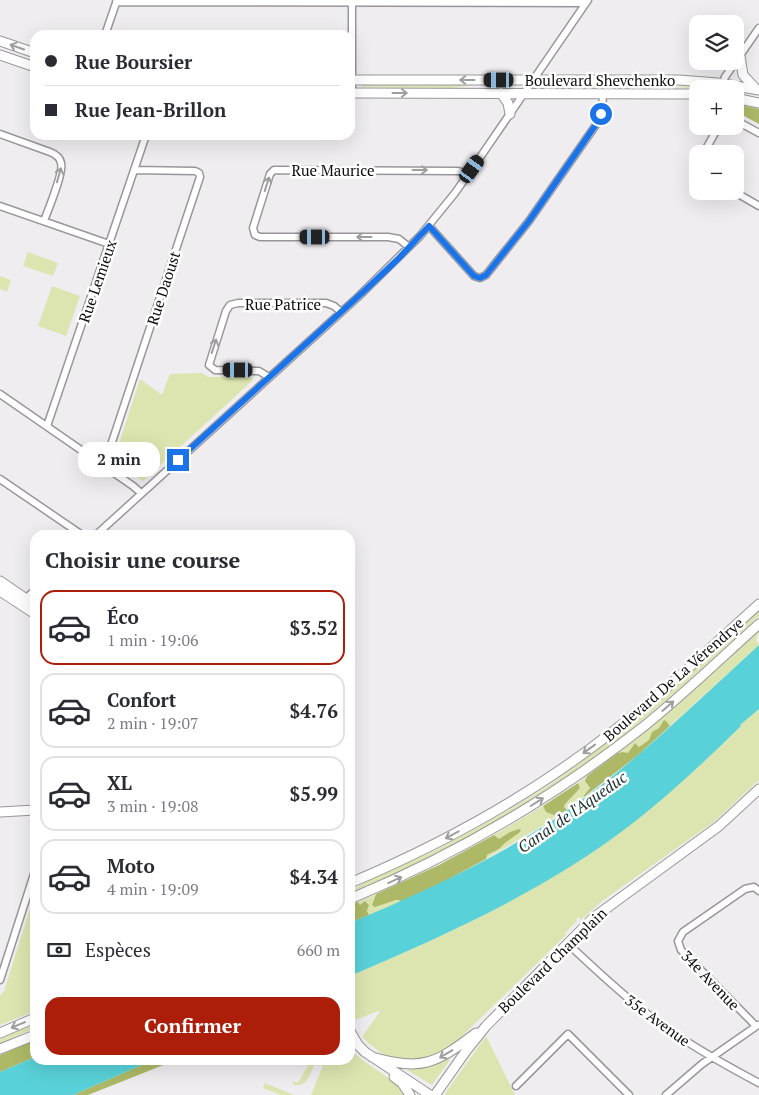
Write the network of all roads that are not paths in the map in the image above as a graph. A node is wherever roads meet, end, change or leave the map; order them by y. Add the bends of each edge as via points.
1 (116, 1) edge
2 (188, 1) edge
3 (394, 1) edge
4 (587, 1) edge
5 (352, 2) junction
6 (759, 28) edge
7 (107, 30) edge
8 (352, 30) edge
9 (0, 41) edge
10 (744, 50) edge
11 (30, 51) edge
12 (0, 55) edge
13 (30, 65) edge
14 (742, 70) edge
15 (355, 80) edge
16 (534, 80) junction
17 (689, 81) edge
18 (744, 89) edge
19 (757, 90) edge
20 (355, 93) edge
21 (501, 93) junction
22 (525, 93) junction
23 (603, 93) junction
24 (689, 94) edge
25 (744, 100) edge
26 (759, 103) edge
27 (510, 114) junction
28 (744, 125) edge
29 (759, 133) edge
30 (0, 134) edge
31 (144, 140) edge
32 (134, 170) junction
33 (468, 174) junction
34 (744, 197) edge
35 (0, 206) edge
36 (759, 206) edge
37 (44, 221) junction
38 (429, 226) junction
39 (109, 244) junction
40 (409, 247) junction
41 (341, 312) junction
42 (269, 377) junction
43 (0, 394) edge
44 (47, 426) junction
45 (104, 466) junction
46 (0, 479) edge
47 (141, 493) junction
48 (75, 530) edge
49 (101, 530) edge
50 (0, 581) edge
51 (0, 591) edge
52 (30, 595) edge
53 (23, 601) junction
54 (30, 603) edge
55 (759, 604) edge
56 (30, 609) edge
57 (759, 624) edge
58 (759, 790) edge
59 (30, 810) edge
60 (0, 812) edge
61 (355, 881) edge
62 (30, 886) edge
63 (759, 891) edge
64 (355, 897) edge
65 (567, 943) junction
66 (0, 980) edge
67 (30, 1020) edge
68 (758, 1025) edge
69 (486, 1026) junction
70 (0, 1033) edge
71 (30, 1036) edge
72 (355, 1040) edge
73 (0, 1049) edge
74 (372, 1057) junction
75 (711, 1057) junction
76 (759, 1083) edge
77 (516, 1086) dead end
78 (410, 1095) edge
79 (430, 1095) edge
80 (435, 1095) edge
81 (630, 1095) edge
82 (666, 1095) edge

1 - 2 street
1 - 7 street
2 - 5 street
3 - 4 street
3 - 5 street
4 - 16 street
5 - 8 street
6 - 10 street
11 -> 9 main road
12 - 13 main road
14 - 19 main road
16 -> 15 main road, Boulevard Shevchenko
16 - 17 main road, Boulevard Shevchenko
16 - 22 street
18 - 19 main road, Boulevard Shevchenko
20 -> 21 main road, Boulevard Shevchenko
21 - 22 main road, Boulevard Shevchenko
21 - 27 main road
22 - 23 main road, Boulevard Shevchenko
22 - 27 street
23 - 24 main road, Boulevard Shevchenko
23 - 38 street via 601,114 595,126 529,221 486,275 474,276
25 - 26 main road
27 - 33 street
28 - 29 street
37 -> 30 street via 62,169 61,162 54,154
31 - 32 street, Rue Lemieux
32 - 39 street, Rue Lemieux
32 - 45 street, Rue Daoust via 195,171 200,177
33 - 38 street
40 -> 33 street, Rue Maurice via 399,239 388,237 260,237 255,236 253,228 274,170 458,171
34 - 36 street
35 - 37 street
37 - 39 street
38 - 40 street
39 - 44 street, Rue Lemieux
40 - 41 street
41 - 42 street
42 -> 41 street, Rue Patrice via 259,371 215,370 209,365 230,305 326,303
42 - 47 street
43 - 44 street
44 - 45 street
45 - 47 street
46 - 48 street
47 - 49 street
50 - 53 main road
51 - 53 main road
52 - 53 street
53 - 54 main road
53 - 56 main road
55 -> 61 main road, Boulevard De La Vérendrye via 643,708 556,773 459,831
64 -> 57 main road, Boulevard De La Vérendrye via 470,842 562,786 643,726
58 - 65 main road, Boulevard Champlain via 719,826 602,910
59 - 60 main road
62 - 66 street
63 - 68 street, 34e Avenue via 754,887 745,889 683,932 678,941 681,950
65 - 69 main road, Boulevard Champlain
65 - 75 street, 35e Avenue via 646,1013
67 -> 70 main road
68 - 75 street
69 -> 74 main road via 448,1054 431,1062 404,1065
69 - 80 main road, Boulevard Champlain
71 - 73 main road
72 - 74 main road
74 - 78 main road via 380,1068 402,1083
74 - 79 main road
75 - 76 street, 35e Avenue
75 - 82 street
77 - 81 street via 568,1034

